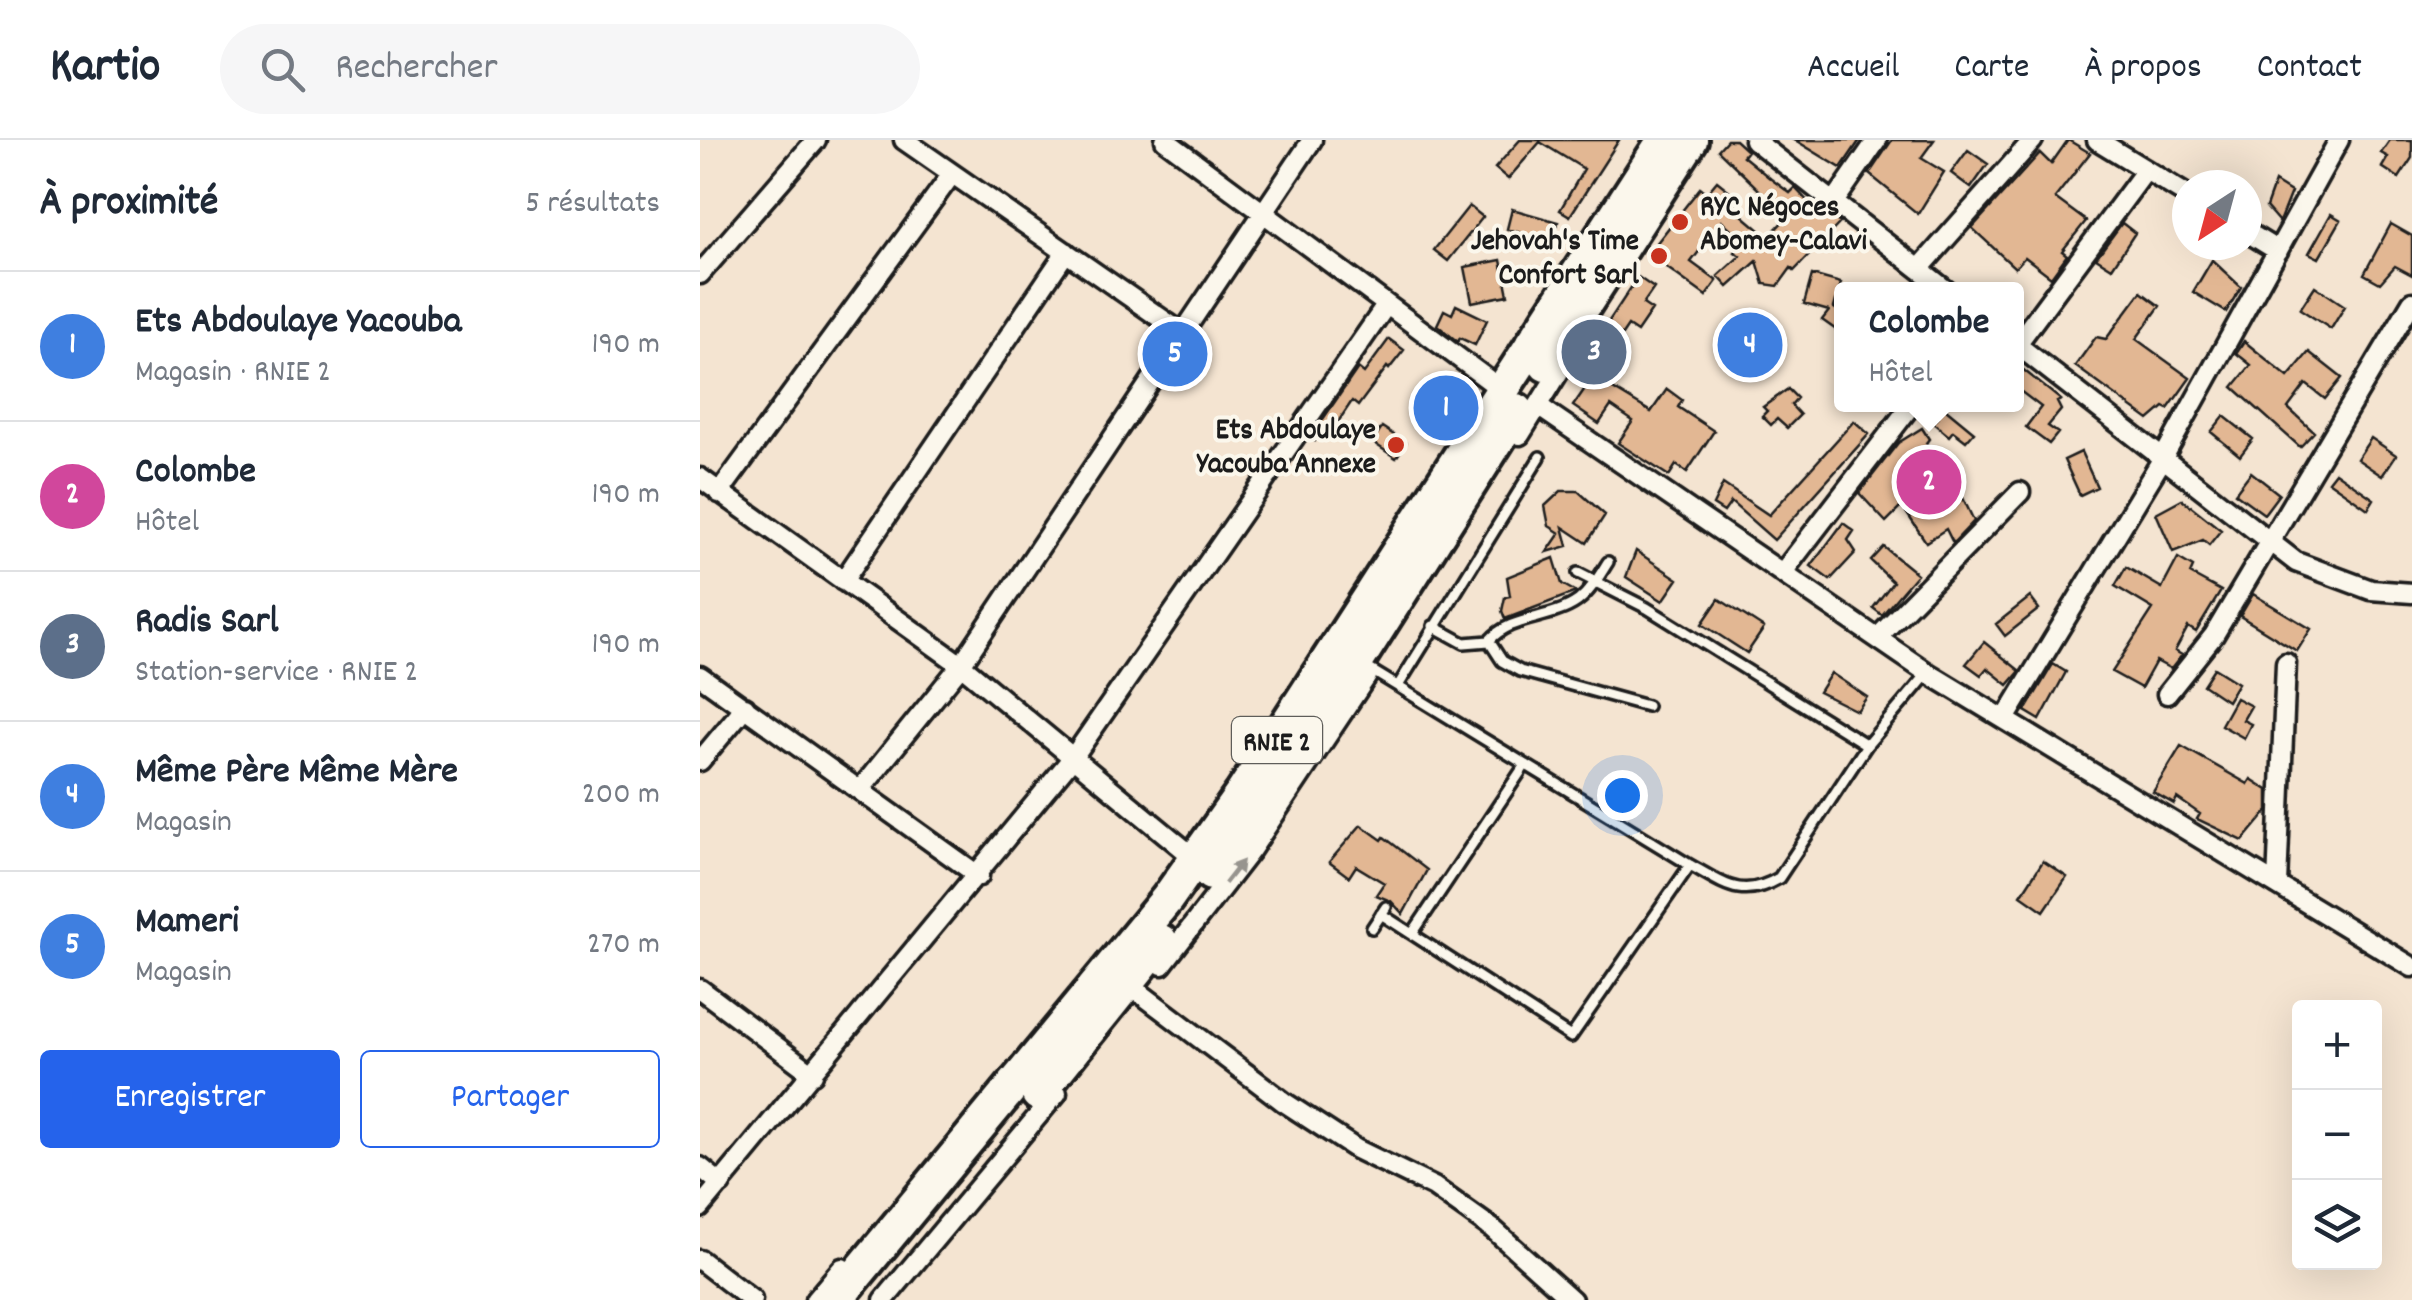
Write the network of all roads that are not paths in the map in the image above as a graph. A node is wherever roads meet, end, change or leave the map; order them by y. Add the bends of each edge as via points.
1 (816, 140) edge
2 (904, 140) edge
3 (1165, 140) edge
4 (1312, 140) edge
5 (1652, 140) edge
6 (1664, 140) edge
7 (1691, 140) edge
8 (1706, 140) edge
9 (1754, 140) edge
10 (1877, 140) edge
11 (2033, 140) edge
12 (2097, 140) edge
13 (2340, 140) edge
14 (2146, 170) junction
15 (952, 174) junction
16 (2172, 186) edge
17 (1834, 202) junction
18 (1266, 212) junction
19 (2262, 241) edge
20 (2278, 251) junction
21 (1066, 252) junction
22 (1920, 268) junction
23 (700, 274) edge
24 (1937, 282) edge
25 (2412, 302) edge
26 (1385, 308) junction
27 (1182, 333) junction
28 (2024, 335) edge
29 (2024, 349) edge
30 (1494, 384) junction
31 (1538, 406) junction
32 (1906, 412) edge
33 (1540, 457) dead end
34 (2163, 458) junction
35 (700, 478) edge
36 (2020, 492) dead end
37 (720, 493) junction
38 (2269, 540) junction
39 (1608, 562) dead end
40 (1784, 572) junction
41 (1578, 573) dead end
42 (844, 580) junction
43 (1595, 583) junction
44 (2412, 593) edge
45 (1432, 626) junction
46 (1878, 636) junction
47 (1489, 641) junction
48 (2286, 663) dead end
49 (961, 665) junction
50 (1370, 670) junction
51 (1928, 673) junction
52 (700, 676) edge
53 (1398, 686) junction
54 (2166, 694) dead end
55 (1647, 706) dead end
56 (745, 707) junction
57 (2005, 720) junction
58 (1867, 744) junction
59 (1074, 756) junction
60 (700, 761) edge
61 (1524, 765) junction
62 (860, 790) junction
63 (1186, 850) junction
64 (1690, 865) junction
65 (978, 876) junction
66 (2278, 885) junction
67 (1372, 928) dead end
68 (1412, 934) junction
69 (2408, 960) edge
70 (700, 989) edge
71 (1140, 993) junction
72 (814, 1074) junction
73 (700, 1167) edge
74 (720, 1184) junction
75 (700, 1208) edge
76 (700, 1260) edge
77 (752, 1300) edge
78 (814, 1300) edge
79 (836, 1300) edge
80 (864, 1300) edge
81 (884, 1300) edge
82 (1572, 1300) edge

1 - 23 street
2 - 15 street
3 - 18 street
4 - 18 street
5 - 30 street
6 - 79 highway, RNIE 2 / RNIE 2 via 1178,884
7 - 80 highway, RNIE 2 / RNIE 2 via 1237,840 1114,1003
8 - 31 street
9 - 17 street
10 - 17 street
11 - 22 street
12 - 14 street
13 - 20 street
14 - 16 street
14 - 28 street
15 - 21 street
15 - 37 street
17 - 22 street
18 - 26 street
18 - 27 street
19 - 20 street
20 - 34 street
21 - 27 street
21 - 42 street
22 - 24 street
25 - 38 street
26 - 30 street
26 - 59 street
27 - 49 street
29 - 34 street
30 - 63 street
31 - 40 street
31 - 50 street
32 - 40 street
33 - 45 lane
34 - 38 street
34 - 57 street
35 - 37 street
36 - 46 street
37 - 42 street
38 - 44 street via 2330,578
38 - 54 street via 2214,634
39 - 43 lane
40 - 46 street
41 - 43 lane
42 - 49 street
43 - 47 lane via 1573,604 1502,628
43 - 58 lane
45 - 47 lane via 1464,643
45 - 53 lane
46 - 51 street
47 - 55 lane via 1502,661 1520,671
48 - 66 street
49 - 59 street
49 - 62 street
50 - 53 lane
71 -> 50 street via 1251,850
51 - 57 street
51 - 58 lane
52 - 56 street
53 - 61 lane
56 - 60 street
56 - 62 street
57 - 66 street
58 - 64 lane via 1779,878 1757,891 1735,888
59 - 63 street
59 - 65 street
61 - 64 lane
61 - 68 lane
62 - 65 street
63 - 78 street via 1087,978
64 - 68 lane via 1571,1037
65 - 72 street
66 - 69 street
67 - 68 lane via 1384,911
70 - 72 street
71 - 81 street
71 - 82 street via 1298,1112 1434,1187
72 - 74 street
73 - 74 street
74 - 75 street
76 - 77 street

